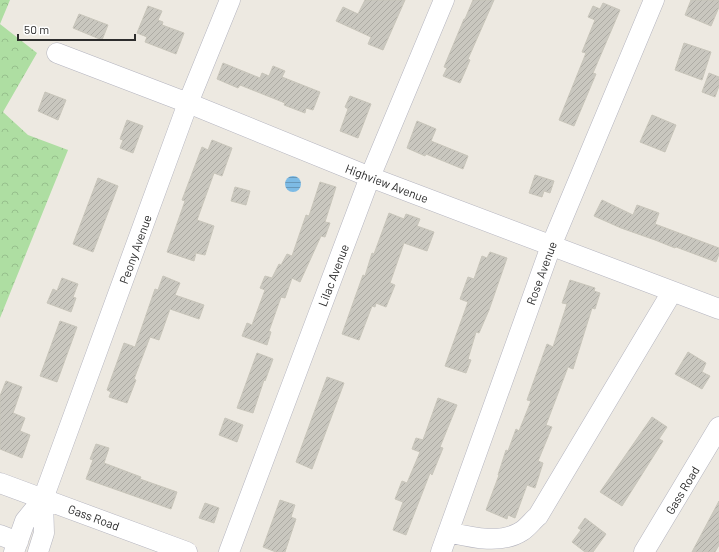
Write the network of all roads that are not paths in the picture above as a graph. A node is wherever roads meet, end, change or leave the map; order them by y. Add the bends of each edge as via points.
1 (230, 0) edge
2 (444, 0) edge
3 (654, 0) edge
4 (57, 53) dead end
5 (188, 103) junction
6 (370, 177) junction
7 (551, 246) junction
8 (672, 292) junction
9 (719, 309) edge
10 (719, 427) edge
11 (0, 483) edge
12 (43, 499) junction
13 (448, 532) junction
14 (11, 543) edge
15 (38, 552) edge
16 (187, 552) edge
17 (229, 552) edge
18 (441, 552) edge
19 (644, 552) edge

1 - 5 street, Peony Avenue
2 - 6 street, Lilac Avenue
3 - 7 street, Rose Avenue
4 - 5 street, Highview Avenue
5 - 6 street, Highview Avenue
5 - 12 street, Peony Avenue
6 - 7 street, Highview Avenue
6 - 17 street, Lilac Avenue
7 - 8 street, Highview Avenue
7 - 13 street, Rose Avenue
8 - 9 street, Highview Avenue
8 - 13 street via 538,516 521,531 503,538 476,538
10 - 19 street, Gass Road
11 - 12 street, Gass Road
12 - 14 street
12 - 15 street via 44,533
12 - 16 street, Gass Road
13 - 18 street, Rose Avenue

